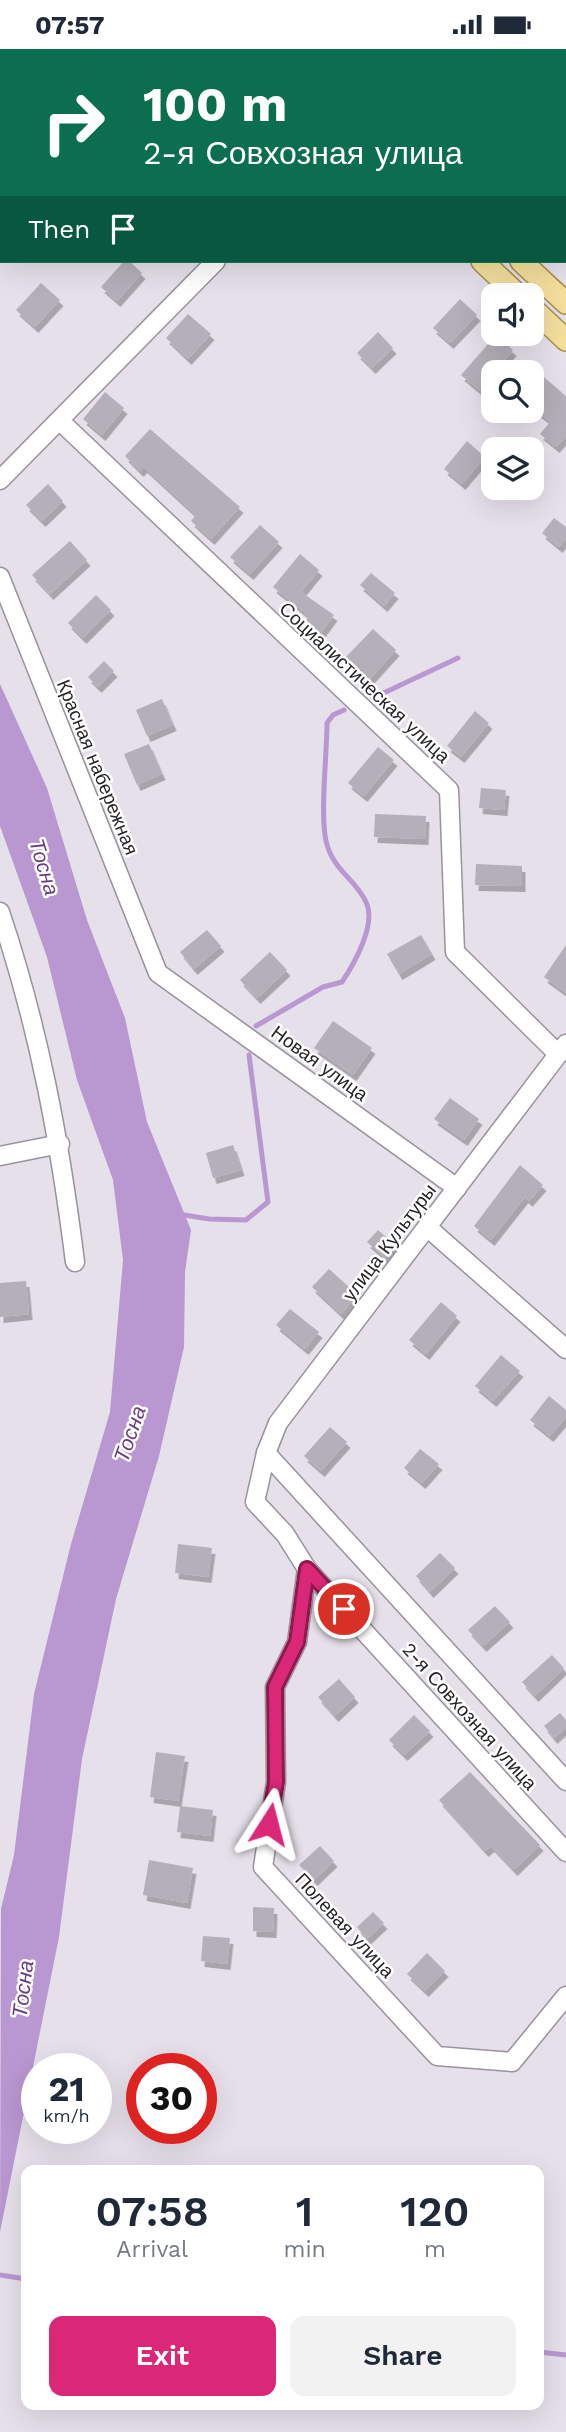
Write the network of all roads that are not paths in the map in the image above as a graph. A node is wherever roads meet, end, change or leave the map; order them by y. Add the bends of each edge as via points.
1 (214, 263) edge
2 (484, 263) edge
3 (523, 263) edge
4 (505, 283) edge
5 (566, 303) edge
6 (544, 319) edge
7 (566, 340) edge
8 (60, 421) junction
9 (0, 480) edge
10 (0, 577) edge
11 (0, 912) edge
12 (158, 973) joint
13 (562, 1049) edge
14 (60, 1144) junction
15 (0, 1156) edge
16 (457, 1188) junction
17 (427, 1227) junction
18 (75, 1262) dead end
19 (566, 1349) edge
20 (266, 1453) junction
21 (260, 1474) joint
22 (307, 1569) junction
23 (566, 1781) edge
24 (566, 1852) edge
25 (566, 1996) edge

1 - 8 street
2 - 4 main road
3 - 5 main road
6 - 7 main road
8 - 9 street
8 - 13 street, Социалистическая улица via 449,789 455,953
10 - 12 street, Красная набережная
11 - 14 street via 26,989
12 - 16 street, Новая улица
13 - 16 street, улица Культуры
14 - 15 street
14 - 18 street
16 - 17 street, улица Культуры
17 - 19 street
17 - 20 street, улица Культуры via 278,1423
20 - 21 street, улица Культуры
20 - 23 street, 2-я Совхозная улица
21 - 22 street, 2-я Совхозная улица via 254,1502 285,1534
22 - 24 street, 2-я Совхозная улица
22 - 25 street, Полевая улица via 297,1642 275,1687 276,1782 263,1867 437,2056 512,2062

